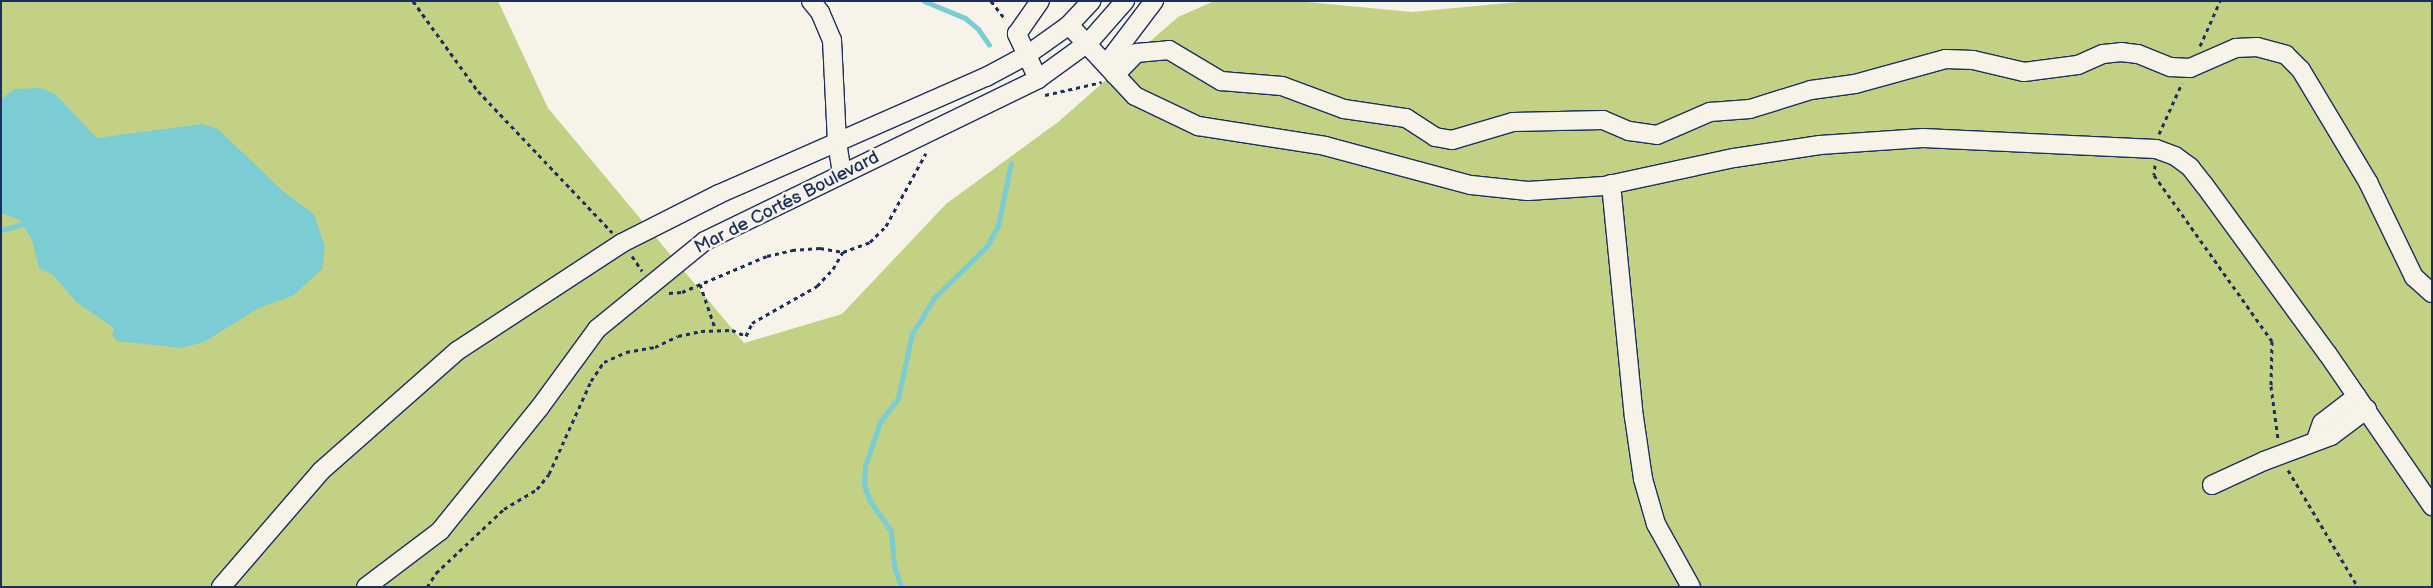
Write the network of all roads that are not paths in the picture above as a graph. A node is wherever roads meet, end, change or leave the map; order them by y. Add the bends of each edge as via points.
1 (811, 1) edge
2 (1040, 1) edge
3 (1091, 1) edge
4 (1125, 1) edge
5 (1154, 1) edge
6 (1069, 25) junction
7 (1088, 42) junction
8 (1027, 55) junction
9 (1111, 69) junction
10 (1038, 79) junction
11 (837, 142) junction
12 (842, 172) junction
13 (1611, 184) junction
14 (2432, 293) edge
15 (2362, 403) junction
16 (2212, 485) dead end
17 (2432, 506) edge
18 (221, 587) edge
19 (366, 587) edge
20 (1691, 587) edge

1 - 11 street via 820,12 832,40
2 - 8 street via 1017,34
3 - 6 street
4 - 7 street, Mar de Cortés Boulevard
5 - 9 street
6 - 7 street
6 - 8 street
7 - 9 street
7 - 10 street, Mar de Cortés Boulevard
8 - 10 street
8 - 11 street
9 - 13 street via 1135,96 1198,126 1326,146 1471,185 1528,191
9 - 14 street via 1136,53 1169,50 1212,78 1282,86 1344,108 1406,118 1443,140 1513,122 1603,120 1629,131 1656,135 1710,112 1750,109 1811,90 1854,84 1946,59 1973,60 2024,72 2078,65 2103,54 2121,52 2138,54 2171,67 2190,68 2236,48 2257,47 2286,55 2322,102 2368,182 2414,277
10 - 12 street, Mar de Cortés Boulevard
11 - 12 street
11 - 18 street via 719,194 622,243 457,351 322,472 247,553
12 - 19 street, Mar de Cortés Boulevard via 705,241 597,330 440,531
13 - 15 street via 1734,158 1820,145 1923,138 2156,149 2176,156 2190,167
13 - 20 street via 1634,417 1644,479 1656,524
15 - 16 street via 2322,423 2316,440
15 - 17 street via 2415,486

